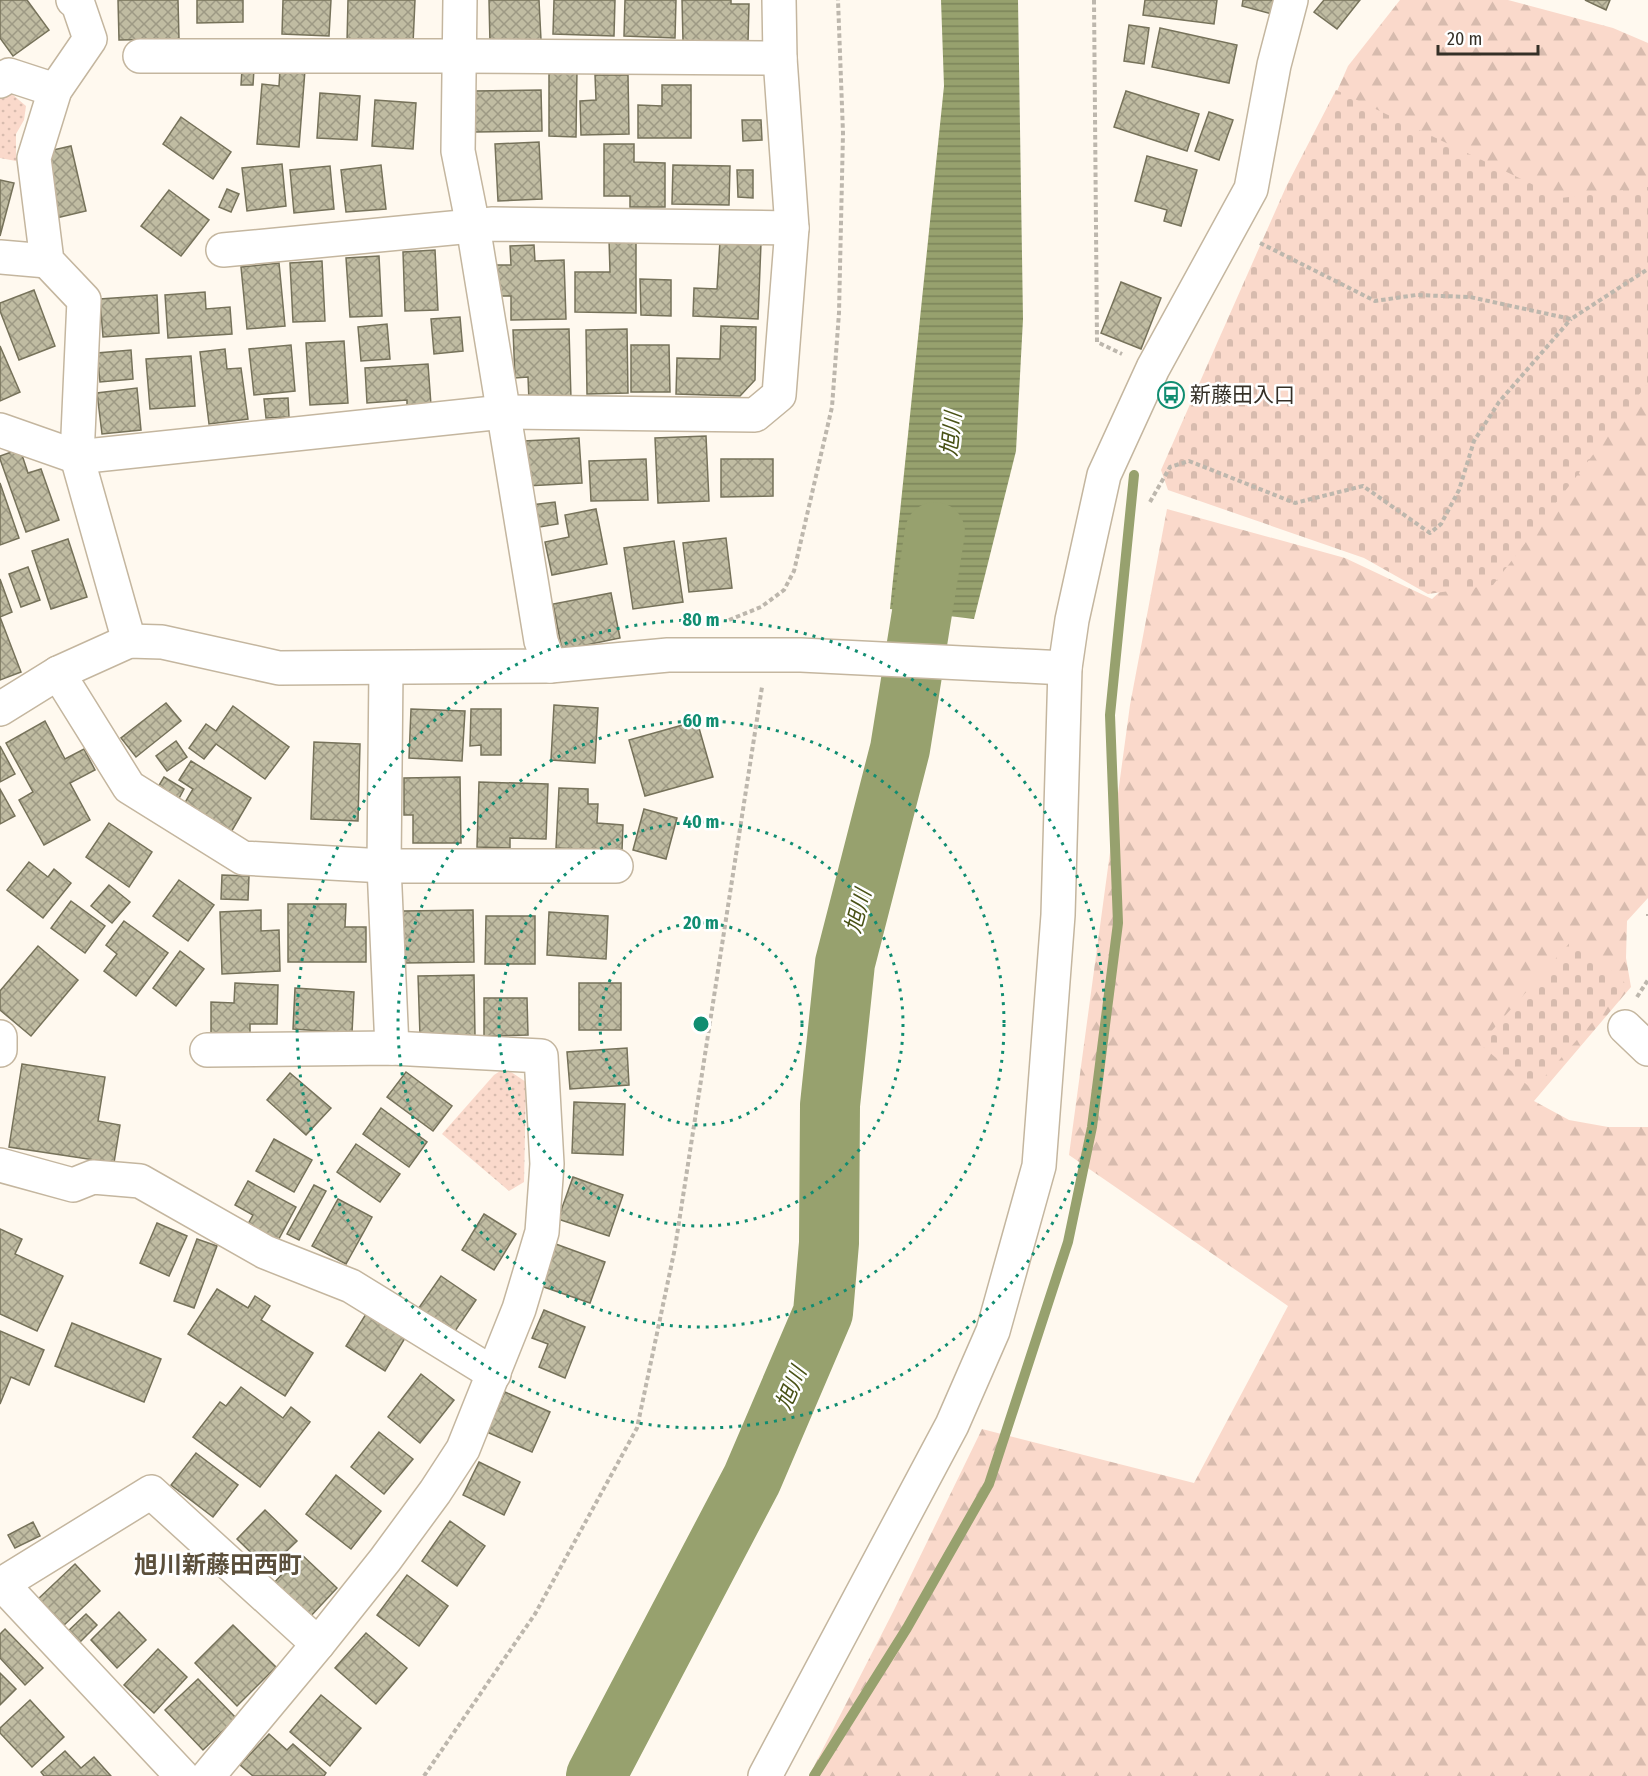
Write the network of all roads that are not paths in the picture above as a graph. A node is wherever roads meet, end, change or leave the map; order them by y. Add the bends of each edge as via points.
1 (73, 0) edge
2 (459, 0) edge
3 (779, 0) edge
4 (1292, 0) edge
5 (140, 56) dead end
6 (459, 56) junction
7 (780, 58) junction
8 (0, 81) edge
9 (55, 90) junction
10 (473, 226) junction
11 (792, 228) junction
12 (223, 250) dead end
13 (0, 257) edge
14 (47, 261) junction
15 (503, 412) junction
16 (0, 430) edge
17 (77, 457) junction
18 (129, 641) junction
19 (550, 666) junction
20 (386, 668) junction
21 (1065, 668) junction
22 (58, 673) junction
23 (0, 709) edge
24 (384, 866) junction
25 (616, 866) dead end
26 (1625, 1027) dead end
27 (0, 1037) edge
28 (392, 1048) junction
29 (1648, 1049) edge
30 (0, 1050) edge
31 (207, 1050) dead end
32 (0, 1166) edge
33 (494, 1374) junction
34 (318, 1644) junction
35 (182, 1776) edge
36 (208, 1776) edge
37 (765, 1776) edge

1 - 9 street via 90,39
2 - 6 street
3 - 7 street
4 - 21 street via 1274,65 1251,189 1153,368 1104,475
5 - 6 street
6 - 7 street
6 - 10 street via 458,151
7 - 11 street
8 - 9 street via 9,75
9 - 14 street via 34,158
10 - 11 street
10 - 12 street
10 - 15 street
11 - 15 street via 779,395 755,415
13 - 14 street
14 - 17 street via 84,300
15 - 17 street
15 - 19 street via 541,641
16 - 17 street
17 - 18 street
18 - 20 street via 162,642 279,668
18 - 22 street
19 - 20 street
19 - 21 street via 668,655 801,655
20 - 24 street
21 - 37 street via 1058,915 1039,1166 993,1331 952,1425
22 - 23 street
22 - 24 street via 129,787 243,858
24 - 25 street
24 - 28 street
26 - 29 street
27 - 30 street
28 - 31 street
28 - 33 street via 541,1056 547,1164 542,1232
32 - 33 street via 73,1185 93,1177 140,1181 265,1252 351,1286
33 - 34 street via 463,1449 435,1492
34 - 35 street via 151,1492 2,1584
34 - 36 street

